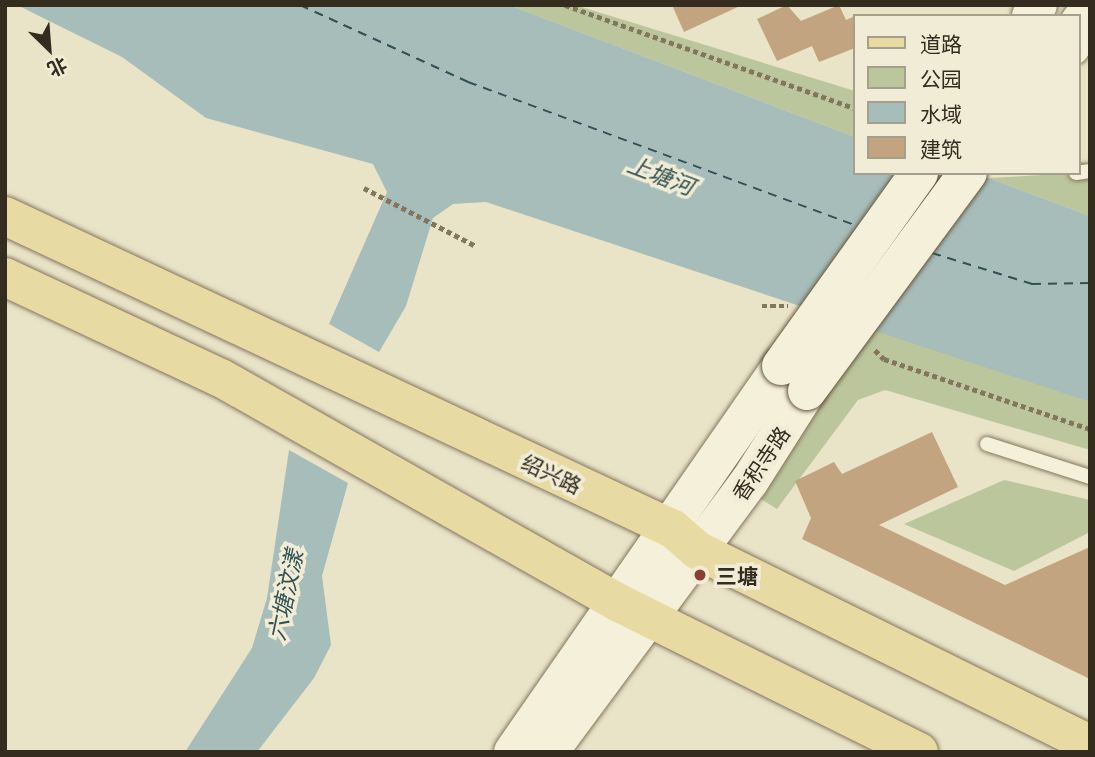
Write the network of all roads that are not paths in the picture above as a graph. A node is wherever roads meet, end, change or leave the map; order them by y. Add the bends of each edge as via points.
1 (918, 175) edge
2 (966, 175) edge
3 (5, 216) edge
4 (5, 277) edge
5 (794, 379) junction
6 (987, 444) dead end
7 (1090, 477) edge
8 (685, 539) junction
9 (632, 609) junction
10 (1090, 744) edge
11 (513, 752) edge
12 (549, 752) edge
13 (919, 752) edge

1 - 5 main road, 香积寺路, bridge
2 - 5 main road, 香积寺路, bridge
3 - 8 main road, 绍兴路
4 - 9 main road via 221,378
5 - 8 main road, 香积寺路
6 - 7 lane
8 - 9 main road, 香积寺路
8 - 10 main road, 绍兴路
9 - 11 main road, 香积寺路
9 - 12 main road, 香积寺路
9 - 13 main road

